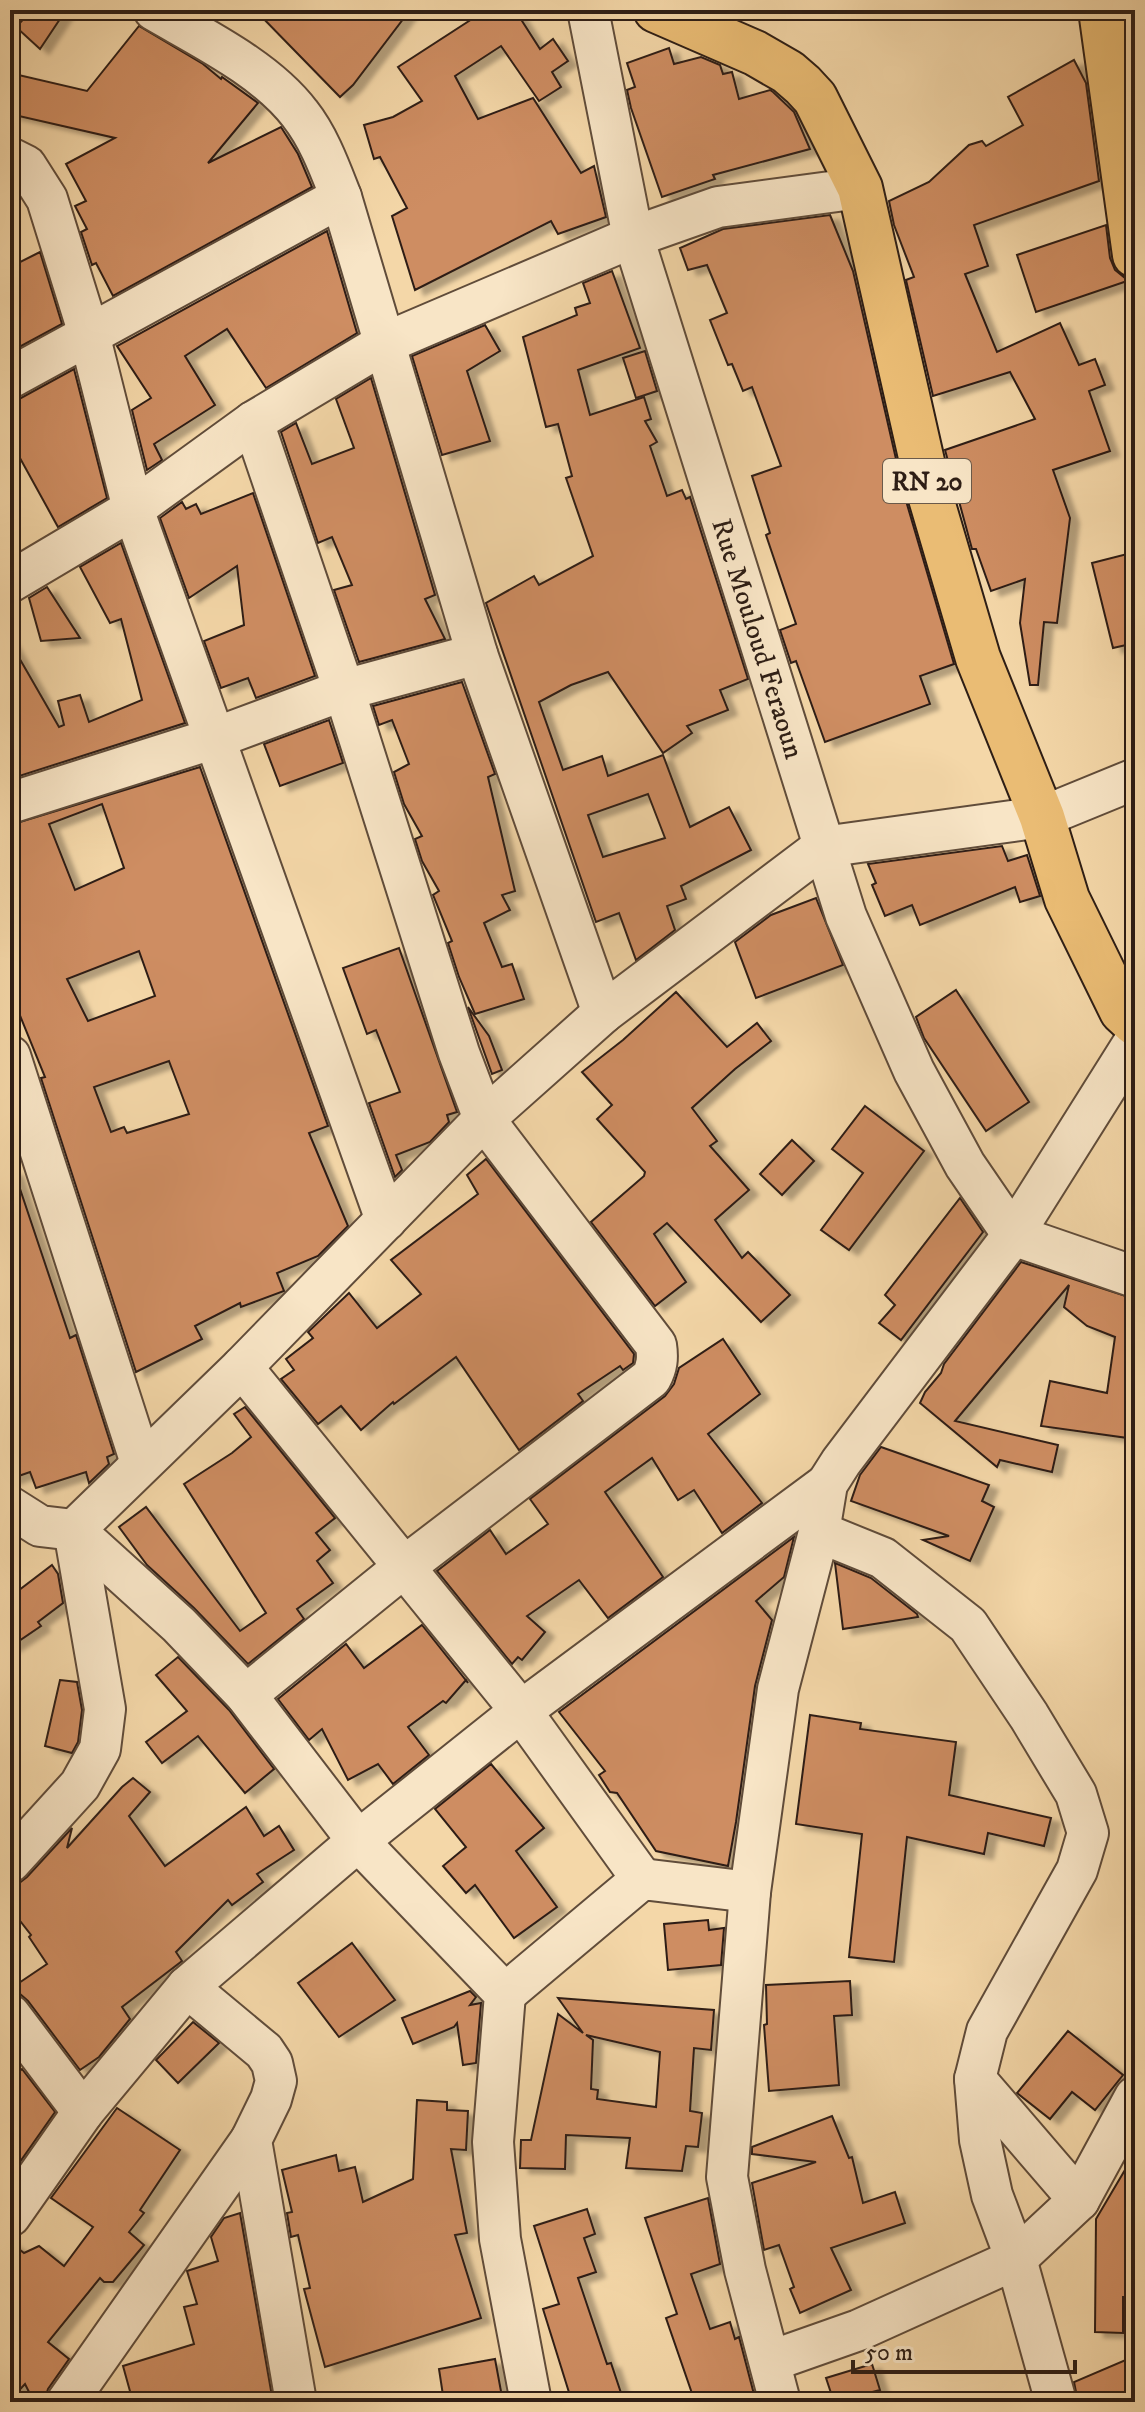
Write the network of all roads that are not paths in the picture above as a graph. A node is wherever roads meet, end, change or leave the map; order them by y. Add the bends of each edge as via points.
1 (154, 10) edge
2 (588, 10) edge
3 (656, 10) edge
4 (1101, 10) edge
5 (10, 158) edge
6 (860, 188) junction
7 (341, 197) junction
8 (633, 237) junction
9 (1135, 255) edge
10 (89, 334) junction
11 (385, 343) junction
12 (10, 378) edge
13 (253, 422) junction
14 (133, 509) junction
15 (10, 582) edge
16 (477, 654) junction
17 (344, 690) junction
18 (215, 738) junction
19 (1135, 779) edge
20 (10, 803) edge
21 (1042, 817) junction
22 (823, 847) junction
23 (603, 1013) junction
24 (1135, 1023) edge
25 (1135, 1041) edge
26 (10, 1056) edge
27 (484, 1119) junction
28 (386, 1220) junction
29 (1013, 1235) junction
30 (1135, 1277) edge
31 (242, 1367) junction
32 (141, 1463) junction
33 (827, 1484) junction
34 (10, 1507) edge
35 (74, 1530) junction
36 (819, 1532) junction
37 (404, 1567) junction
38 (246, 1695) junction
39 (521, 1711) junction
40 (358, 1841) junction
41 (10, 1862) edge
42 (642, 1879) junction
43 (750, 1892) junction
44 (187, 1987) junction
45 (505, 1994) junction
46 (10, 2015) edge
47 (975, 2079) junction
48 (1135, 2097) edge
49 (83, 2112) junction
50 (251, 2140) junction
51 (1079, 2200) junction
52 (10, 2216) edge
53 (1016, 2259) junction
54 (771, 2361) junction
55 (67, 2402) edge
56 (296, 2402) edge
57 (531, 2402) edge
58 (780, 2402) edge
59 (1056, 2402) edge

1 - 7 street via 238,60 285,98 301,114
2 - 8 street, Rue Mouloud Feraoun
3 - 6 main road, RN 20 via 755,53 803,85 815,98
4 - 9 main road
5 - 10 street via 26,166 47,199
6 - 8 street via 718,207
6 - 21 main road, RN 20 via 928,488 978,658
7 - 10 street
7 - 11 street
8 - 11 street
8 - 22 street, Rue Mouloud Feraoun
10 - 12 street
10 - 14 street
11 - 13 street
11 - 16 street
13 - 14 street
13 - 17 street
14 - 15 street
14 - 18 street
16 - 17 street
16 - 23 street
17 - 18 street
17 - 27 street
18 - 20 street
18 - 28 street
19 - 21 street
21 - 22 street
21 - 24 main road, RN 20 via 1067,899 1122,1011
22 - 23 street
22 - 29 street, Rue Mouloud Feraoun via 846,916 914,1071 965,1165
23 - 27 street
25 - 29 street
26 - 32 street
27 - 28 street
27 - 37 street via 656,1345 656,1368 651,1378
28 - 31 street
29 - 30 street
29 - 33 street
31 - 32 street
31 - 37 street
32 - 35 street
33 - 36 street
33 - 39 street
34 - 35 street via 40,1526
35 - 38 street via 179,1625
35 - 41 street via 105,1709 100,1749 80,1785
36 - 43 street via 778,1689
36 - 47 street via 883,1558 968,1625 1076,1794 1088,1833 1077,1870 987,2031
37 - 38 street
37 - 39 street
38 - 40 street
39 - 40 street
39 - 42 street
40 - 44 street
40 - 45 street
42 - 43 street
42 - 45 street
43 - 54 street via 727,2177 745,2270
44 - 49 street
44 - 50 street via 272,2063 276,2081
45 - 57 street via 493,2142 500,2239
46 - 49 street
47 - 51 street
47 - 53 street via 989,2181
48 - 51 street
49 - 52 street
50 - 55 street
50 - 56 street
51 - 53 street
53 - 54 street via 859,2330
53 - 59 street
54 - 58 street

